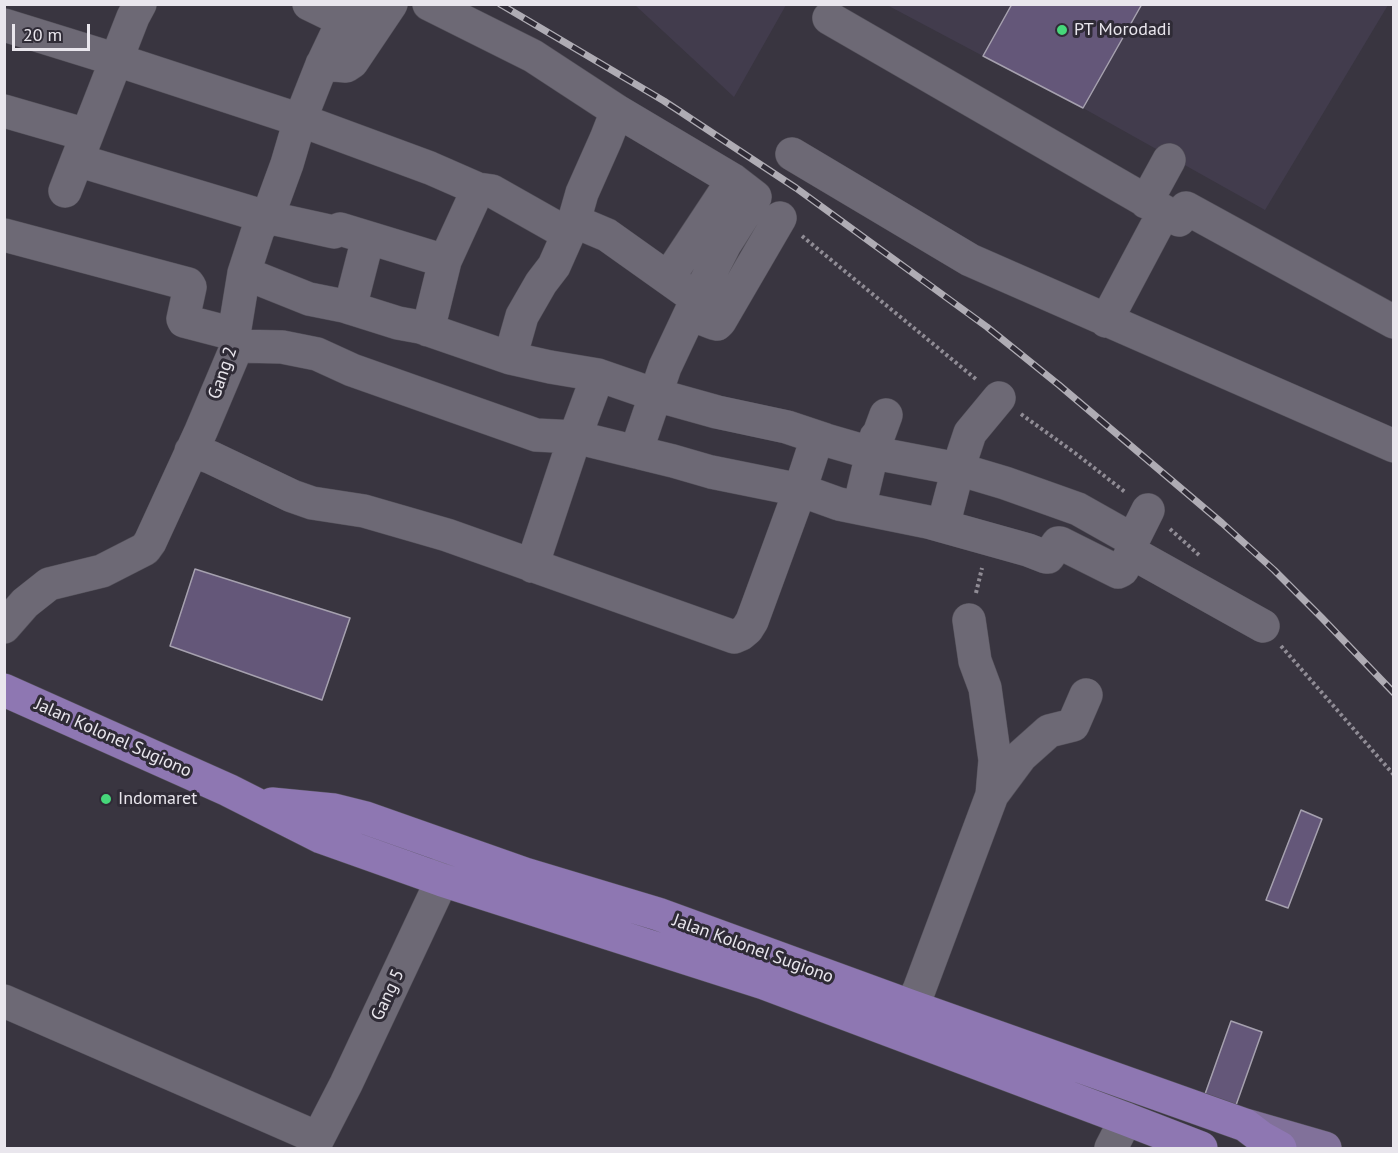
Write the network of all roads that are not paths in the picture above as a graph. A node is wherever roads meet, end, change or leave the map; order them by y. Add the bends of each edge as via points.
1 (140, 4) edge
2 (309, 4) edge
3 (391, 4) edge
4 (429, 4) edge
5 (350, 13) edge
6 (828, 18) dead end
7 (4, 25) edge
8 (117, 60) junction
9 (322, 64) junction
10 (4, 111) edge
11 (616, 111) junction
12 (300, 120) junction
13 (82, 147) junction
14 (792, 154) dead end
15 (1170, 160) dead end
16 (733, 180) junction
17 (478, 189) junction
18 (65, 191) dead end
19 (1155, 207) junction
20 (266, 217) junction
21 (780, 218) road end
22 (571, 227) junction
23 (4, 236) edge
24 (368, 238) junction
25 (445, 261) junction
26 (244, 273) junction
27 (668, 278) junction
28 (693, 306) junction
29 (350, 308) junction
30 (1106, 321) junction
31 (1394, 322) edge
32 (428, 330) junction
33 (235, 340) junction
34 (510, 358) junction
35 (598, 375) junction
36 (656, 395) junction
37 (999, 398) road end
38 (886, 415) dead end
39 (575, 437) junction
40 (817, 438) junction
41 (1394, 446) edge
42 (191, 451) junction
43 (636, 452) junction
44 (872, 452) junction
45 (958, 469) junction
46 (800, 490) junction
47 (859, 508) junction
48 (1148, 510) road end
49 (943, 526) junction
50 (532, 566) junction
51 (969, 620) dead end
52 (1263, 626) road end
53 (4, 627) edge
54 (4, 690) edge
55 (1086, 695) dead end
56 (992, 795) junction
57 (253, 803) junction
58 (454, 850) junction
59 (442, 880) junction
60 (910, 1006) junction
61 (8, 1012) edge
62 (1126, 1119) junction
63 (1245, 1125) junction
64 (315, 1143) edge
65 (1111, 1149) edge
66 (1201, 1149) edge
67 (1280, 1149) edge
68 (1326, 1149) edge

1 - 8 street
2 - 5 street
3 - 9 street via 352,62 346,66
4 - 11 street via 533,56
5 - 9 street, Gang 2
6 - 19 street
7 - 8 street
8 - 12 street
8 - 13 street
9 - 12 street, Gang 2
10 - 13 street
11 - 16 street
11 - 22 street
12 - 17 street
12 - 20 street, Gang 2
13 - 18 street
13 - 20 street
14 - 30 street via 970,260
15 - 19 street
16 - 27 street
16 - 28 street via 755,197
17 - 22 street via 492,191
17 - 25 street
19 - 30 street
19 - 31 street via 1179,220 1186,208
20 - 24 street via 334,232 340,229
20 - 26 street, Gang 2
21 - 28 street via 720,321 713,323
22 - 27 street via 606,235
22 - 34 street via 554,266 522,316
23 - 33 street via 188,284 184,321
24 - 25 street
24 - 29 street
25 - 32 street
26 - 29 street via 309,298
26 - 33 street, Gang 2
27 - 28 street
28 - 36 street
29 - 32 street
30 - 41 street
32 - 34 street
33 - 39 street via 317,354 536,435
33 - 42 street, Gang 2
34 - 35 street
35 - 36 street
35 - 39 street
36 - 40 street
36 - 43 street
37 - 45 street via 970,433
38 - 44 street
39 - 43 street
39 - 50 street
40 - 44 street
40 - 46 street
42 - 50 street via 312,503 364,511 447,535
42 - 53 street, Gang 2 via 145,549 102,571 49,584
43 - 46 street
44 - 45 street
44 - 47 street
45 - 48 street via 1078,509 1133,540
45 - 49 street
46 - 47 street
46 - 50 street via 752,621 738,636 728,636
47 - 49 street
49 - 52 street via 1046,557 1060,543 1118,572 1134,554
51 - 56 street via 975,661 985,687 995,760
54 - 57 highway, Jalan Kolonel Sugiono
55 - 56 street via 1073,725 1049,731 1021,756
56 - 60 street
57 - 58 highway, Jalan Kolonel Sugiono via 334,810
57 - 59 highway, Jalan Kolonel Sugiono via 321,837
58 - 59 street, Gang 5
58 - 60 highway, Jalan Kolonel Sugiono via 658,914
59 - 62 highway, Jalan Kolonel Sugiono via 764,983
59 - 64 street, Gang 5
60 - 63 highway, Jalan Kolonel Sugiono
61 - 64 street
62 - 65 street
62 - 66 highway, Jalan Kolonel Sugiono
63 - 67 highway, Jalan Kolonel Sugiono
63 - 68 main road, Jalan Kolonel Sugiono

